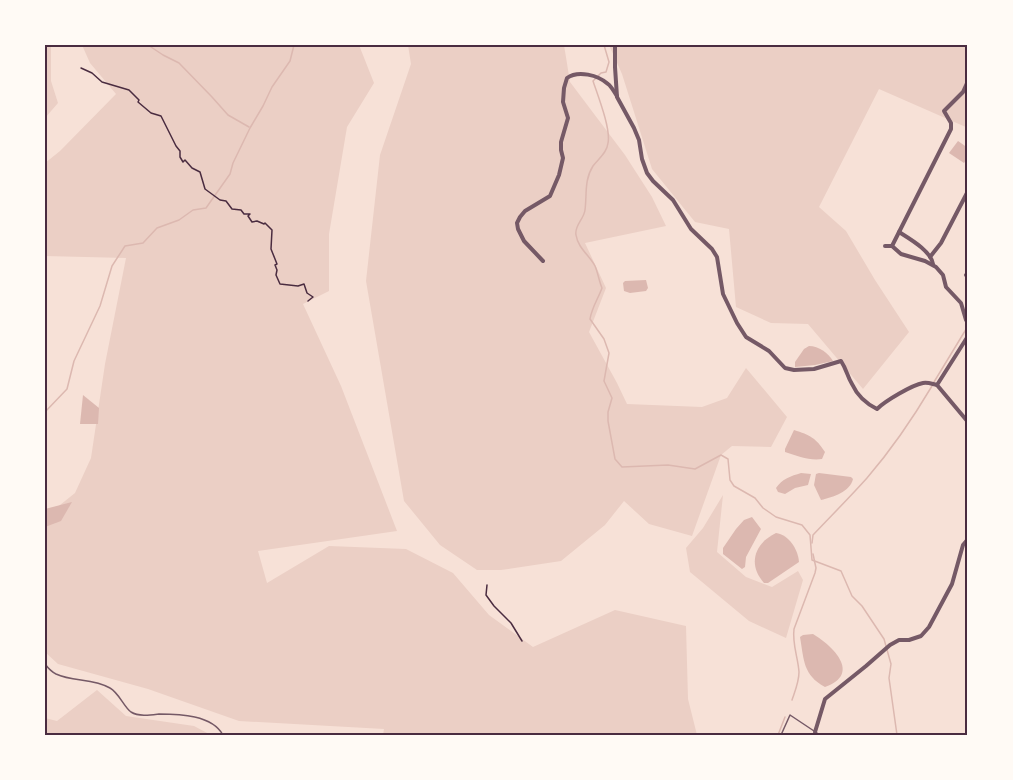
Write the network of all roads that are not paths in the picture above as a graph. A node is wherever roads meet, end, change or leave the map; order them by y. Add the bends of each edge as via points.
1 (615, 45) edge
2 (968, 81) edge
3 (617, 97) junction
4 (968, 191) edge
5 (899, 232) junction
6 (885, 246) dead end
7 (892, 246) junction
8 (930, 257) junction
9 (543, 261) dead end
10 (933, 265) junction
11 (968, 306) edge
12 (964, 311) junction
13 (968, 323) edge
14 (968, 336) edge
15 (937, 385) junction
16 (968, 422) edge
17 (968, 539) edge
18 (45, 664) edge
19 (815, 732) junction
20 (223, 735) edge
21 (781, 735) edge
22 (820, 735) edge

1 - 3 street
2 - 5 street via 944,111 951,129
3 - 9 street via 609,84 591,75 574,74 567,78 563,102 568,118 561,142 559,175 550,196 525,211 517,223 524,241
3 - 15 street via 639,140 647,173 717,257 723,294 746,337 769,351 784,368 814,369 841,361 856,391 877,409 916,385
4 - 8 street
5 - 7 street
5 - 8 street
6 - 7 street
7 - 10 street via 901,254
8 - 10 street
10 - 12 street
11 - 12 street
12 - 13 street
14 - 15 street
15 - 16 street
17 - 19 street via 952,584 929,627 921,636 890,645 825,699
18 - 20 lane via 54,673 111,688 131,712 198,718 211,723
19 - 21 lane via 790,716
19 - 22 lane

